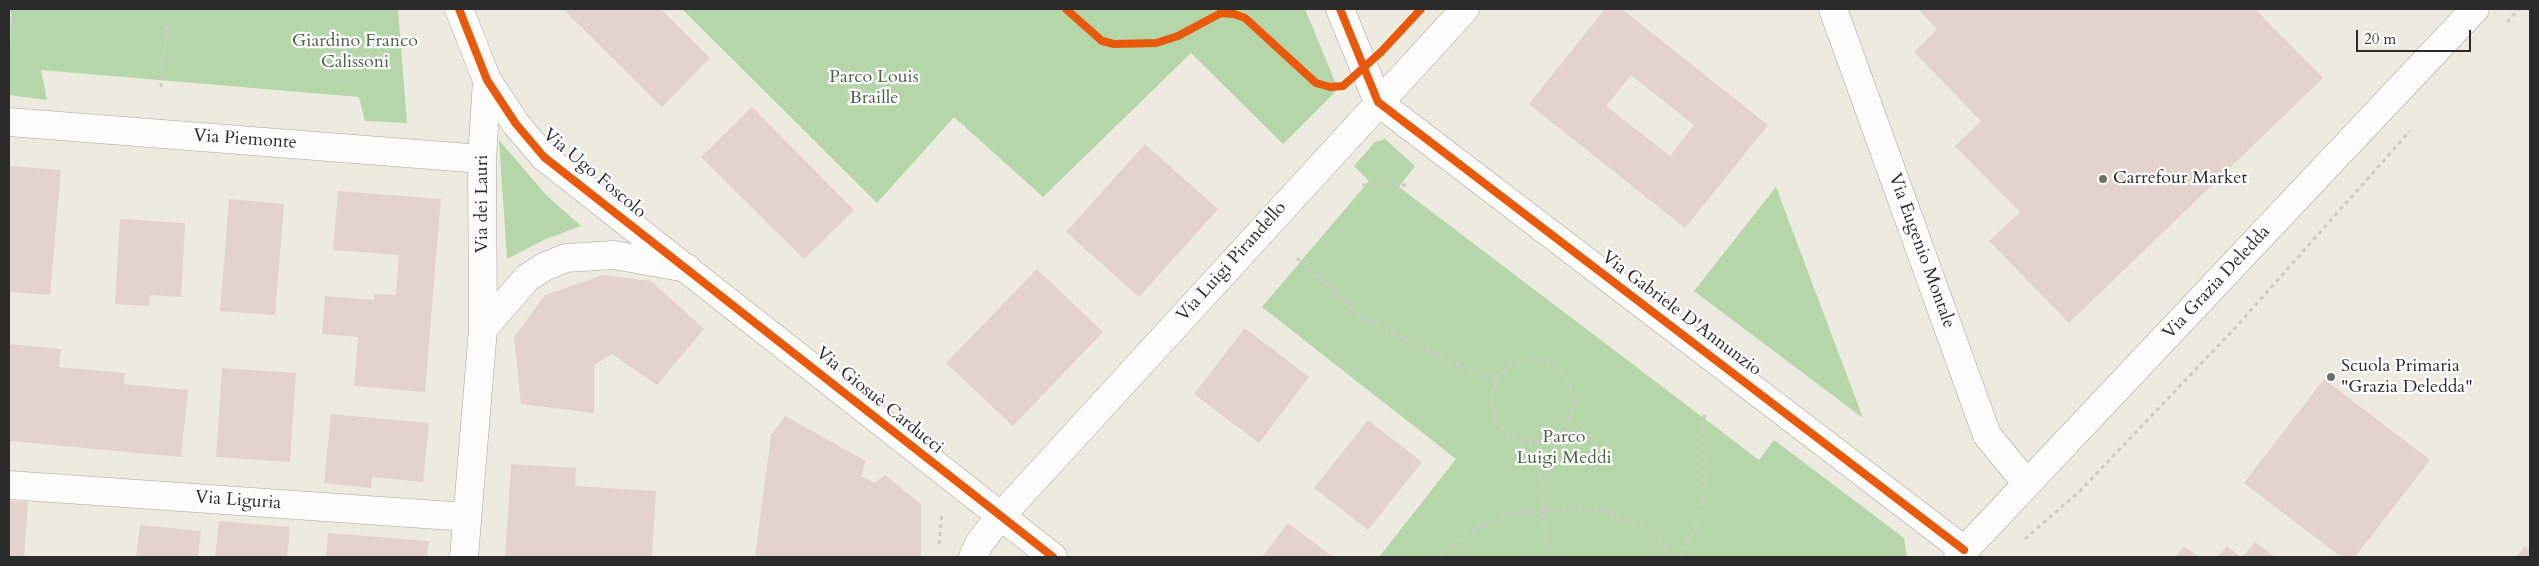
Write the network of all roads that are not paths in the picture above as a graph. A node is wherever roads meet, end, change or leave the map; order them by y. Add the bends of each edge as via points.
1 (459, 9) edge
2 (1340, 9) edge
3 (1466, 9) edge
4 (1833, 9) edge
5 (2475, 9) edge
6 (487, 80) junction
7 (1378, 102) junction
8 (9, 122) edge
9 (482, 159) junction
10 (687, 268) junction
11 (483, 329) junction
12 (2026, 484) junction
13 (9, 485) edge
14 (467, 517) junction
15 (1000, 517) junction
16 (1961, 554) edge
17 (464, 557) edge
18 (973, 557) edge
19 (1053, 557) edge

1 - 6 street, Via Ugo Foscolo
2 - 7 street
3 - 7 street, Via Luigi Pirandello
4 - 12 street, Via Eugenio Montale via 1988,434
5 - 12 street, Via Grazia Deledda
6 - 9 street, Via dei Lauri
6 - 10 street, Via Ugo Foscolo via 516,124 544,157
7 - 15 street, Via Luigi Pirandello
7 - 16 street, Via Gabriele D'Annunzio
8 - 9 street, Via Piemonte
9 - 11 street, Via dei Lauri
10 - 11 street via 614,255 566,258 527,278
10 - 15 street, Via Giosuè Carducci
11 - 14 street, Via dei Lauri
12 - 16 street, Via Grazia Deledda
13 - 14 street, Via Liguria
14 - 17 street, Via dei Lauri
15 - 18 street, Via Luigi Pirandello via 980,542
15 - 19 street, Via Giosuè Carducci

